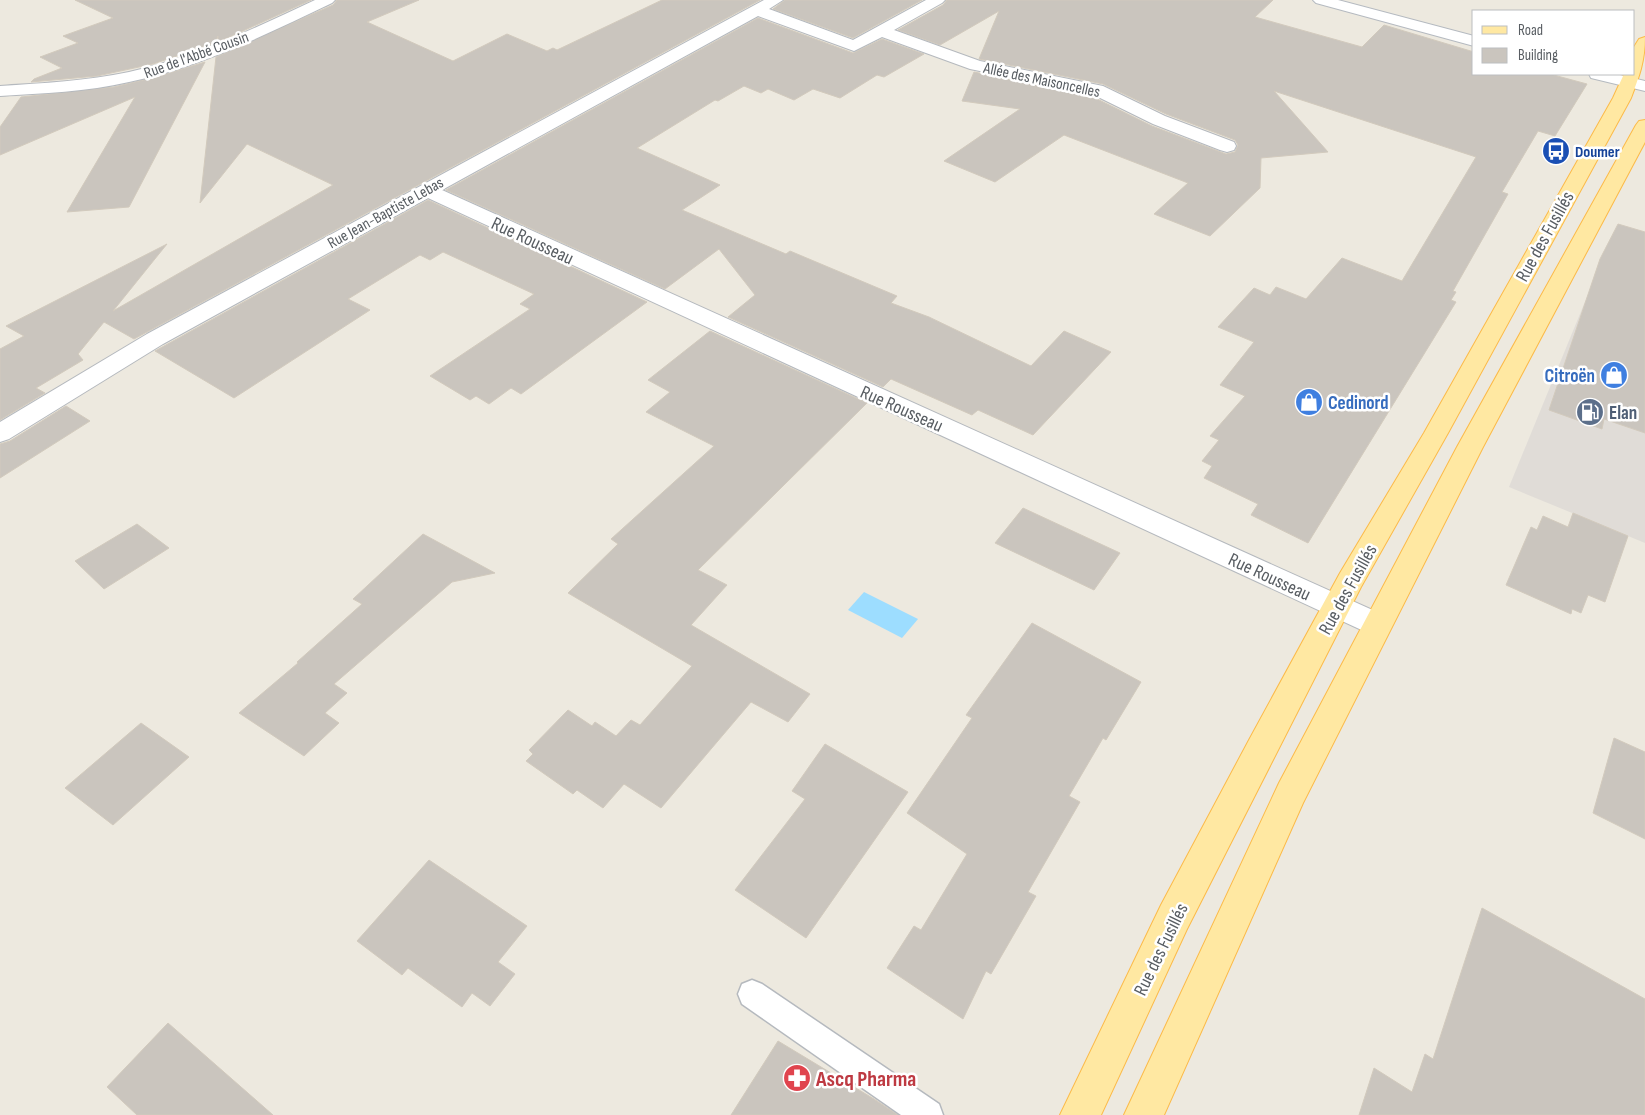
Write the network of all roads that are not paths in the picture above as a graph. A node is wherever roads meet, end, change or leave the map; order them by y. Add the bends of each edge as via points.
1 (327, 0) edge
2 (775, 0) edge
3 (937, 0) edge
4 (1321, 0) edge
5 (756, 10) junction
6 (881, 31) junction
7 (1472, 40) edge
8 (1645, 42) edge
9 (1636, 74) edge
10 (0, 91) edge
11 (1645, 125) edge
12 (1227, 146) dead end
13 (426, 190) junction
14 (0, 433) edge
15 (1337, 606) junction
16 (1378, 625) junction
17 (752, 994) dead end
18 (928, 1115) edge
19 (1080, 1115) edge
20 (1144, 1115) edge

1 - 10 street, Rue de l'Abbé Cousin via 215,50 146,74 87,84
2 - 5 street, Rue Jean-Baptiste Lebas
3 - 6 street
4 - 7 street
5 - 6 street via 854,46
5 - 13 street, Rue Jean-Baptiste Lebas
6 - 12 street, Allée des Maisoncelles via 976,65 1097,90 1159,120
8 - 9 main road, Rue des Fusillés via 1636,57
9 - 15 main road, Rue des Fusillés
11 - 16 main road, Rue des Fusillés via 1470,447
13 - 14 street, Rue Jean-Baptiste Lebas via 155,338
13 - 15 street, Rue Rousseau
15 - 16 street, Rue Rousseau
15 - 19 main road, Rue des Fusillés via 1174,917
16 - 20 main road, Rue des Fusillés via 1291,794
17 - 18 lane

